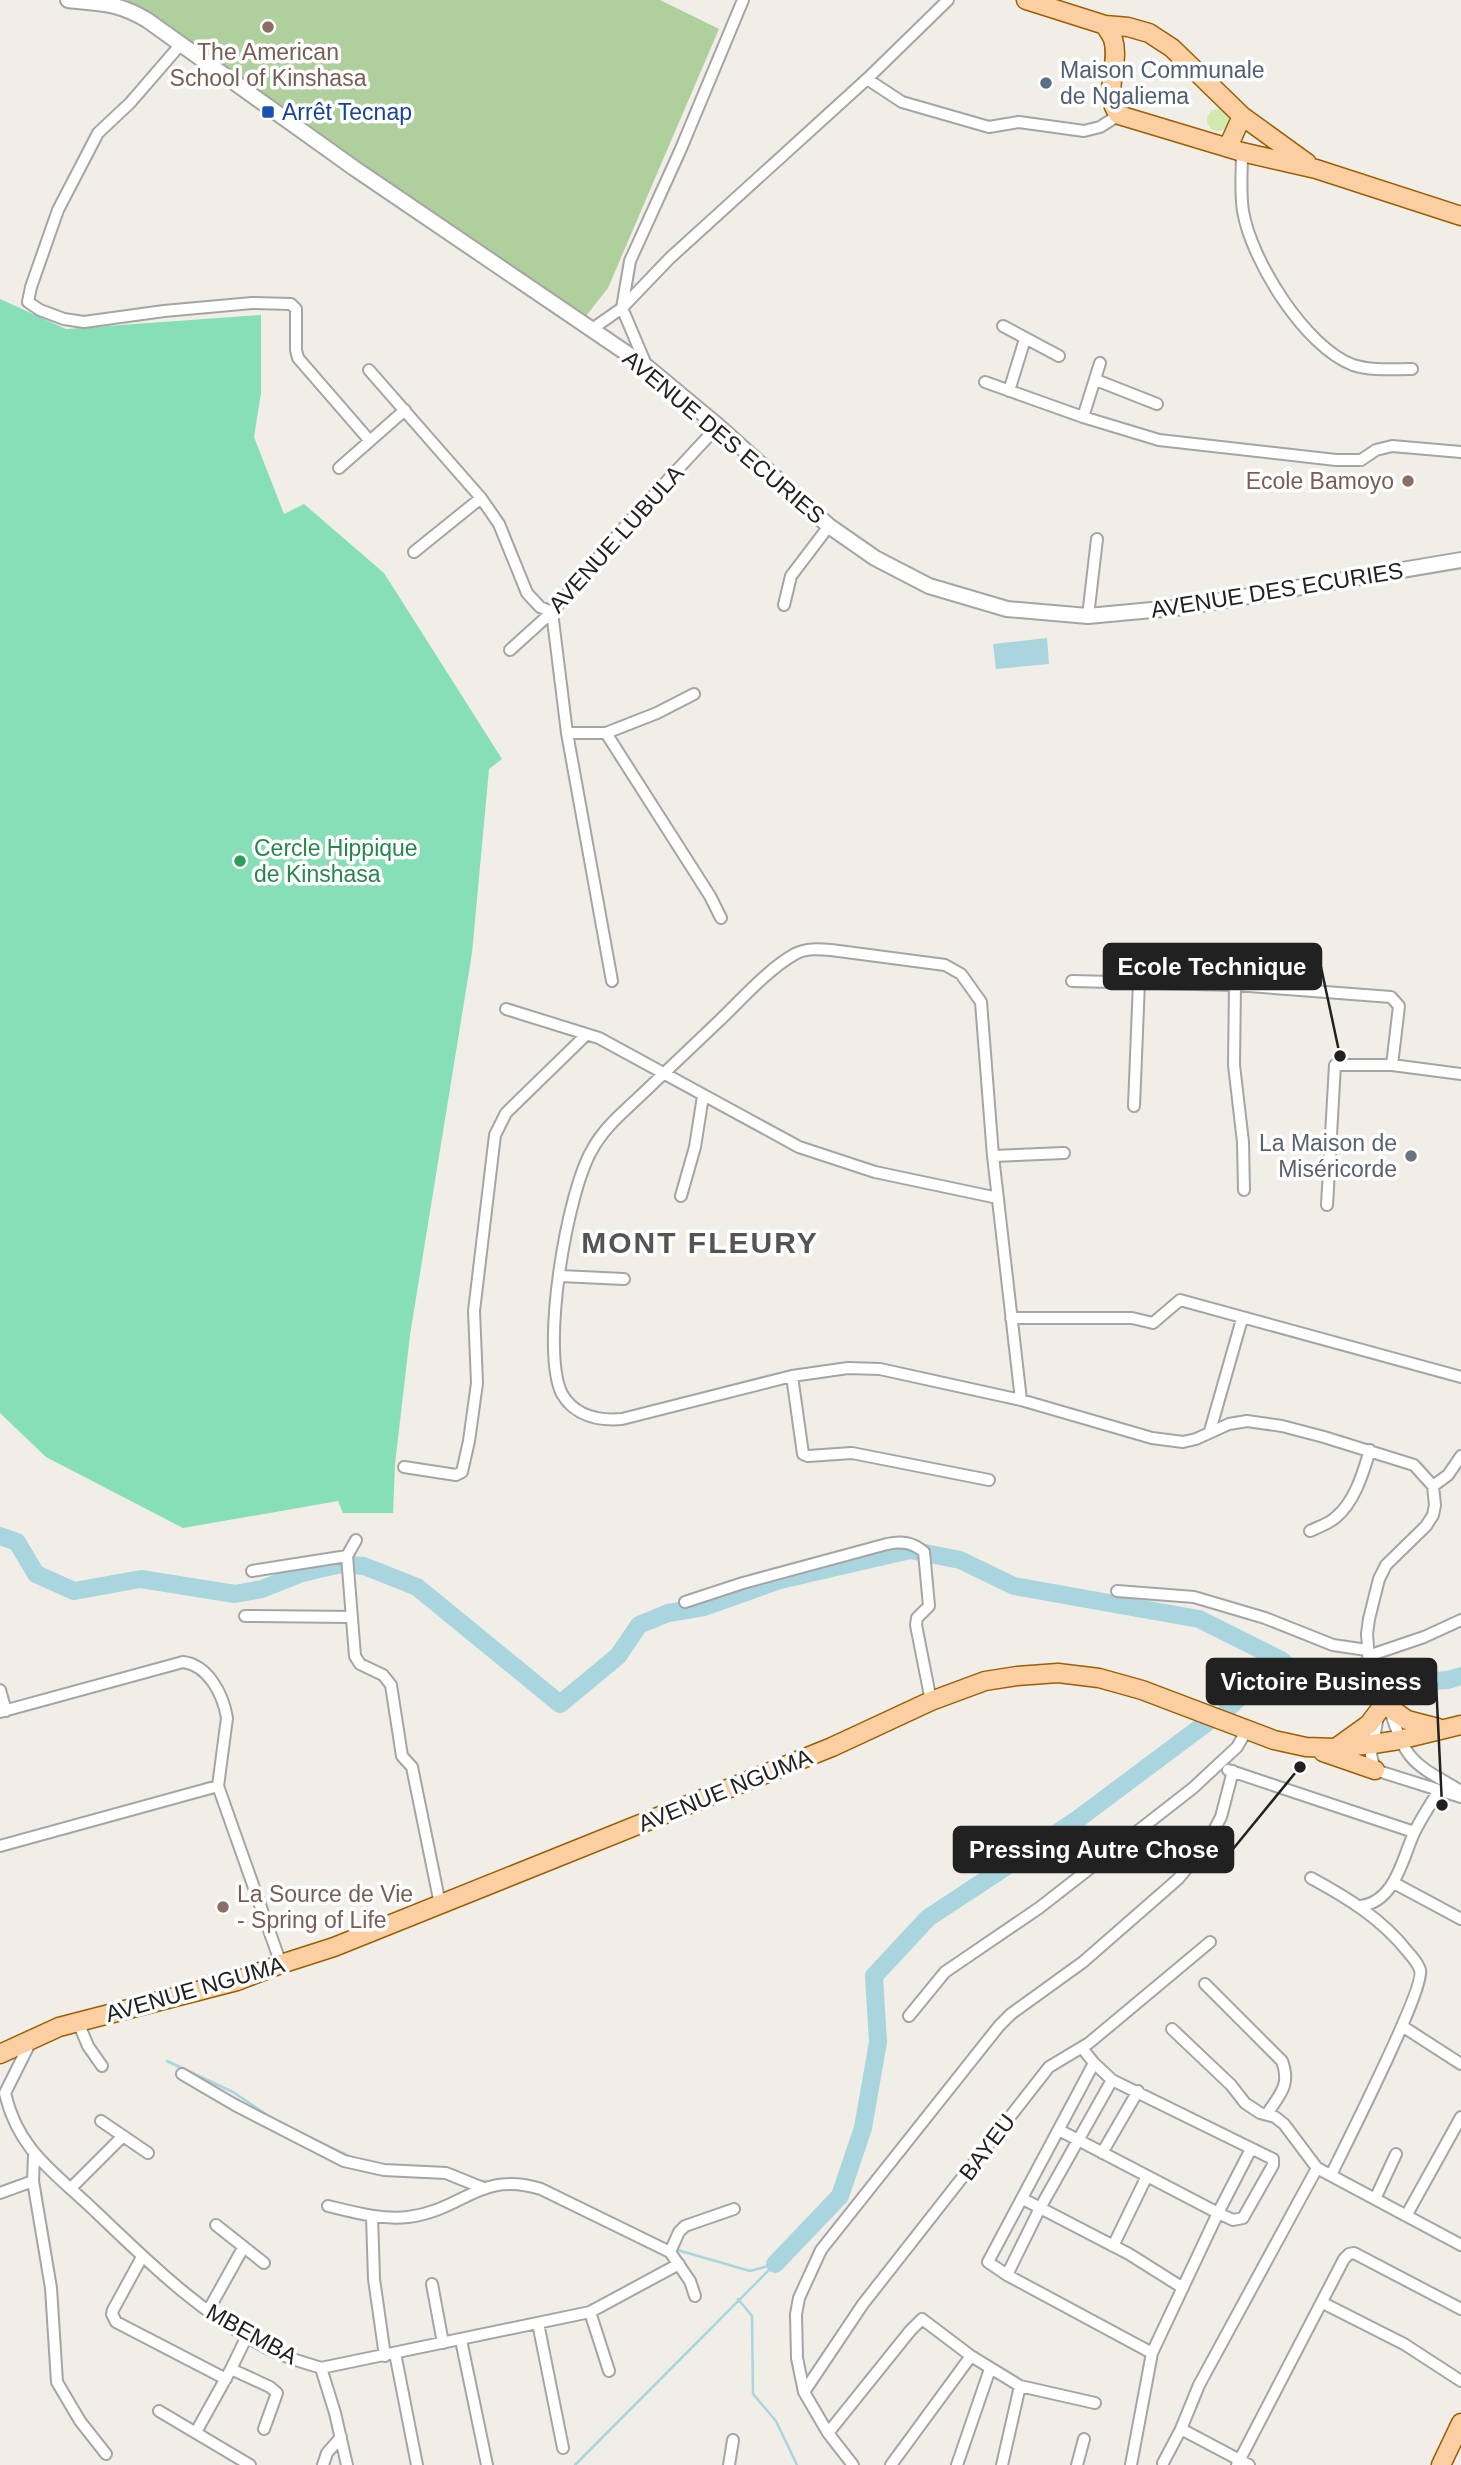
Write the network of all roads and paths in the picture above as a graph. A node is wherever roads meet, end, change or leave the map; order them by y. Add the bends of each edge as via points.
1 (68, 0) edge
2 (743, 0) edge
3 (948, 0) edge
4 (1026, 0) edge
5 (1105, 24) junction
6 (181, 44) junction
7 (867, 79) junction
8 (1119, 115) junction
9 (1242, 116) junction
10 (1235, 149) junction
11 (1316, 169) junction
12 (1461, 216) edge
13 (622, 308) junction
14 (1003, 326) dead end
15 (592, 329) junction
16 (1025, 339) junction
17 (1059, 356) dead end
18 (1100, 363) dead end
19 (647, 367) junction
20 (369, 369) dead end
21 (1412, 369) dead end
22 (1096, 380) junction
23 (985, 382) dead end
24 (1009, 391) junction
25 (1157, 404) dead end
26 (405, 410) junction
27 (1083, 417) junction
28 (718, 426) junction
29 (370, 441) junction
30 (1461, 452) edge
31 (339, 468) dead end
32 (481, 498) junction
33 (829, 526) junction
34 (1097, 539) dead end
35 (414, 552) dead end
36 (1461, 560) edge
37 (784, 605) dead end
38 (552, 612) junction
39 (1088, 616) junction
40 (510, 650) dead end
41 (694, 694) dead end
42 (568, 733) junction
43 (607, 733) junction
44 (721, 918) dead end
45 (612, 981) dead end
46 (1072, 981) dead end
47 (1139, 982) junction
48 (1235, 985) junction
49 (506, 1009) dead end
50 (586, 1035) junction
51 (1392, 1065) junction
52 (662, 1074) junction
53 (1461, 1074) edge
54 (703, 1096) junction
55 (1134, 1106) dead end
56 (1064, 1153) dead end
57 (993, 1156) junction
58 (1244, 1190) dead end
59 (681, 1196) dead end
60 (998, 1198) junction
61 (1327, 1205) dead end
62 (560, 1276) junction
63 (624, 1279) dead end
64 (1011, 1318) junction
65 (1242, 1319) junction
66 (792, 1376) junction
67 (1461, 1377) edge
68 (1021, 1400) junction
69 (1210, 1431) junction
70 (1370, 1450) junction
71 (1461, 1456) edge
72 (404, 1467) dead end
73 (989, 1480) dead end
74 (1433, 1486) junction
75 (1310, 1531) dead end
76 (356, 1540) dead end
77 (348, 1559) junction
78 (252, 1571) dead end
79 (1117, 1591) dead end
80 (685, 1602) dead end
81 (245, 1616) dead end
82 (352, 1617) junction
83 (1461, 1620) edge
84 (1369, 1657) junction
85 (0, 1690) edge
86 (931, 1702) junction
87 (1384, 1703) junction
88 (3, 1711) edge
89 (1453, 1727) edge
90 (1247, 1730) junction
91 (1399, 1740) junction
92 (1373, 1744) junction
93 (1306, 1746) junction
94 (1335, 1748) junction
95 (1218, 1766) junction
96 (1374, 1770) junction
97 (1233, 1771) junction
98 (218, 1786) junction
99 (1439, 1790) junction
100 (1461, 1791) edge
101 (1461, 1797) edge
102 (1414, 1832) junction
103 (0, 1846) edge
104 (1311, 1878) dead end
105 (1394, 1882) junction
106 (440, 1904) junction
107 (1361, 1906) junction
108 (1461, 1919) edge
109 (1210, 1942) dead end
110 (281, 1964) junction
111 (1205, 1984) dead end
112 (909, 2016) dead end
113 (78, 2022) junction
114 (1402, 2026) junction
115 (1172, 2029) dead end
116 (31, 2041) junction
117 (1082, 2048) junction
118 (0, 2054) edge
119 (1094, 2063) junction
120 (1461, 2064) edge
121 (102, 2066) dead end
122 (182, 2074) dead end
123 (1112, 2080) junction
124 (1138, 2091) junction
125 (2, 2093) edge
126 (1268, 2114) junction
127 (1461, 2117) edge
128 (101, 2121) dead end
129 (1059, 2130) junction
130 (122, 2137) junction
131 (1077, 2140) junction
132 (1251, 2149) junction
133 (148, 2153) dead end
134 (1102, 2153) junction
135 (1396, 2154) dead end
136 (34, 2156) junction
137 (1317, 2168) junction
138 (1331, 2175) junction
139 (1147, 2176) junction
140 (33, 2180) junction
141 (71, 2188) junction
142 (483, 2188) junction
143 (0, 2193) edge
144 (1023, 2199) junction
145 (1375, 2199) junction
146 (328, 2206) dead end
147 (1040, 2208) junction
148 (734, 2209) dead end
149 (1218, 2213) junction
150 (372, 2216) junction
151 (1406, 2216) junction
152 (216, 2225) dead end
153 (1461, 2245) edge
154 (673, 2246) junction
155 (1113, 2246) junction
156 (243, 2248) junction
157 (142, 2257) junction
158 (264, 2263) dead end
159 (679, 2264) junction
160 (1007, 2275) junction
161 (432, 2284) dead end
162 (1183, 2288) junction
163 (695, 2296) dead end
164 (1323, 2303) junction
165 (1461, 2309) edge
166 (208, 2311) junction
167 (590, 2312) junction
168 (538, 2323) junction
169 (247, 2336) junction
170 (461, 2340) junction
171 (443, 2343) junction
172 (1152, 2353) junction
173 (390, 2354) junction
174 (971, 2356) junction
175 (321, 2368) junction
176 (990, 2369) junction
177 (609, 2371) dead end
178 (228, 2374) junction
179 (1461, 2381) edge
180 (1020, 2386) junction
181 (804, 2392) junction
182 (1095, 2403) dead end
183 (159, 2411) dead end
184 (1461, 2423) edge
185 (264, 2429) dead end
186 (1181, 2429) junction
187 (196, 2432) junction
188 (828, 2433) junction
189 (341, 2437) junction
190 (1084, 2439) dead end
191 (733, 2440) dead end
192 (563, 2448) dead end
193 (106, 2454) dead end
194 (1163, 2463) dead end
195 (1242, 2463) edge
196 (250, 2465) edge
197 (323, 2465) edge
198 (347, 2465) edge
199 (417, 2465) edge
200 (487, 2465) edge
201 (729, 2465) edge
202 (853, 2465) edge
203 (891, 2465) edge
204 (957, 2465) edge
205 (1002, 2465) edge
206 (1077, 2465) edge
207 (1130, 2465) edge
208 (1441, 2465) edge

1 - 6 street, AVENUE DES ECURIES via 127,9
2 - 13 street via 630,261
3 - 7 street
4 - 5 main road
5 - 8 main road via 1115,57 1111,100
5 - 9 main road via 1149,33 1172,48
6 - 15 street, AVENUE DES ECURIES
6 - 29 street via 99,133 58,210 28,302 52,315 85,322 252,303 291,304 296,309 298,358
7 - 8 street via 902,102 989,127 1018,122 1084,131
7 - 13 street via 670,258
8 - 10 main road
9 - 10 main road
9 - 11 main road
10 - 11 main road
10 - 21 street via 1243,211 1256,253 1288,307 1333,355 1374,369
11 - 12 main road
13 - 15 street
13 - 19 street
14 - 16 street
15 - 19 street, AVENUE DES ECURIES
16 - 17 street
16 - 24 street
18 - 22 street
19 - 28 street, AVENUE DES ECURIES
20 - 26 street
22 - 25 street
22 - 27 street
23 - 24 street
24 - 27 street
26 - 29 street
26 - 32 street
27 - 30 street via 1159,440 1336,460 1361,460 1392,446
28 - 33 street, AVENUE DES ECURIES
28 - 38 street, AVENUE LUBULA
29 - 31 street
32 - 35 street
32 - 38 street via 499,524 527,593
33 - 37 street via 791,576
33 - 39 street, AVENUE DES ECURIES via 875,558 929,586 1007,609
34 - 39 street
36 - 39 street, AVENUE DES ECURIES via 1184,607
38 - 40 street, AVENUE LUBULA
38 - 42 street
41 - 43 street
42 - 43 street
42 - 45 street
43 - 44 street
46 - 47 street
47 - 48 street
47 - 55 street
48 - 51 street via 1391,997 1399,1006
48 - 58 street via 1234,1065
49 - 50 street
50 - 52 street
50 - 72 street via 506,1113 495,1135 474,1311 477,1383 462,1472 456,1475
51 - 53 street
51 - 61 street via 1335,1065
52 - 54 street
52 - 57 street via 798,952 831,950 945,965 961,974 981,1002
52 - 62 street via 606,1129 583,1166 569,1214
54 - 59 street
54 - 60 street via 799,1147 875,1172
56 - 57 street
57 - 60 street
60 - 64 street
62 - 63 street
62 - 66 street via 555,1306 558,1383 572,1406 591,1418 622,1419
64 - 65 street via 1118,1318 1153,1323 1180,1300
64 - 68 street
65 - 67 street
65 - 69 street
66 - 68 street via 880,1368
66 - 73 street via 803,1454 852,1453
68 - 69 street via 1174,1442 1196,1439
69 - 70 street via 1248,1421
70 - 74 street via 1414,1465
70 - 75 street via 1351,1499 1336,1518
71 - 74 street
74 - 84 street via 1433,1515 1379,1578 1369,1619
76 - 77 street
77 - 78 street
77 - 82 street
79 - 84 street via 1194,1597
80 - 86 street via 904,1541 924,1554 929,1606 916,1625
81 - 82 street
82 - 106 street via 356,1660 383,1675 394,1689 402,1756 412,1767
83 - 84 street
84 - 87 street
85 - 88 street
86 - 90 main road, AVENUE NGUMA via 985,1681 1058,1673 1142,1690
86 - 106 main road, AVENUE NGUMA via 832,1747
87 - 89 main road via 1407,1720
87 - 91 street
87 - 92 street
87 - 94 main road via 1369,1724
88 - 98 street via 193,1663 208,1675 226,1709
89 - 91 main road, AVENUE NGUMA
90 - 93 main road, AVENUE NGUMA
90 - 95 street
91 - 92 main road, AVENUE NGUMA
91 - 100 street via 1419,1767
92 - 94 main road, AVENUE NGUMA
92 - 96 street via 1370,1760
93 - 94 main road, AVENUE NGUMA
93 - 96 main road
95 - 97 street
95 - 112 street via 1039,1908 945,1972
96 - 99 street
97 - 102 street
97 - 181 street via 1221,1817 1206,1845 1178,1878 1083,1962 999,2026 821,2250 796,2314 797,2366
98 - 103 street
98 - 110 street
99 - 101 street
99 - 102 street
102 - 105 street
104 - 107 street
105 - 107 street via 1375,1902
105 - 108 street
106 - 110 main road, AVENUE NGUMA
107 - 114 street via 1399,1941 1421,1971 1421,1982
109 - 117 street, BAYEU
110 - 113 main road, AVENUE NGUMA via 237,1981
111 - 126 street via 1282,2061 1287,2073 1285,2087
113 - 116 main road, AVENUE NGUMA
113 - 121 street
114 - 120 street
114 - 138 street
115 - 126 street via 1245,2102
116 - 118 main road, AVENUE NGUMA
116 - 125 street, MBEMBA
117 - 119 street
117 - 181 street, BAYEU via 1043,2073 863,2304
119 - 123 street
119 - 129 street
122 - 142 street via 344,2161 384,2170 446,2173
123 - 124 street
123 - 131 street
124 - 132 street
124 - 134 street
125 - 136 street, MBEMBA
126 - 137 street via 1284,2123
127 - 151 street
128 - 130 street
129 - 131 street
129 - 144 street
130 - 133 street
130 - 141 street
131 - 134 street
131 - 147 street
132 - 149 street
132 - 149 street via 1273,2159 1273,2165 1243,2218 1234,2220
134 - 139 street
135 - 145 street
136 - 140 street
136 - 141 street, MBEMBA
137 - 138 street
137 - 186 street via 1199,2385
138 - 145 street
139 - 149 street
139 - 155 street
140 - 143 street
140 - 193 street via 51,2288 57,2382
141 - 157 street, MBEMBA
142 - 150 street via 443,2208 406,2217
142 - 154 street via 507,2183 541,2189
144 - 147 street
144 - 160 street via 988,2262
145 - 151 street
146 - 150 street
147 - 155 street
147 - 160 street
148 - 154 street via 685,2226
149 - 162 street
150 - 173 street via 374,2279
151 - 153 street
152 - 156 street
154 - 159 street
155 - 162 street
156 - 158 street
156 - 166 street
157 - 166 street, MBEMBA
157 - 178 street via 113,2318 219,2374
159 - 163 street
159 - 167 street, MBEMBA
160 - 172 street
161 - 171 street
162 - 172 street
164 - 165 street via 1344,2259 1354,2253
164 - 179 street via 1404,2344
164 - 195 street
166 - 169 street, MBEMBA
167 - 168 street, MBEMBA
167 - 177 street
168 - 170 street, MBEMBA
168 - 192 street
169 - 175 street, MBEMBA via 275,2352
169 - 178 street
170 - 171 street, MBEMBA
170 - 200 street
171 - 173 street, MBEMBA
172 - 207 street
173 - 175 street, MBEMBA
173 - 199 street
174 - 176 street
174 - 188 street via 921,2320
174 - 203 street
175 - 189 street
176 - 180 street
176 - 204 street
178 - 185 street via 277,2393
178 - 187 street
180 - 182 street
180 - 205 street
181 - 188 street
183 - 187 street
184 - 208 main road
186 - 194 street
186 - 195 street
187 - 196 street
188 - 202 street
189 - 197 street
189 - 198 street
190 - 206 street
191 - 201 street

